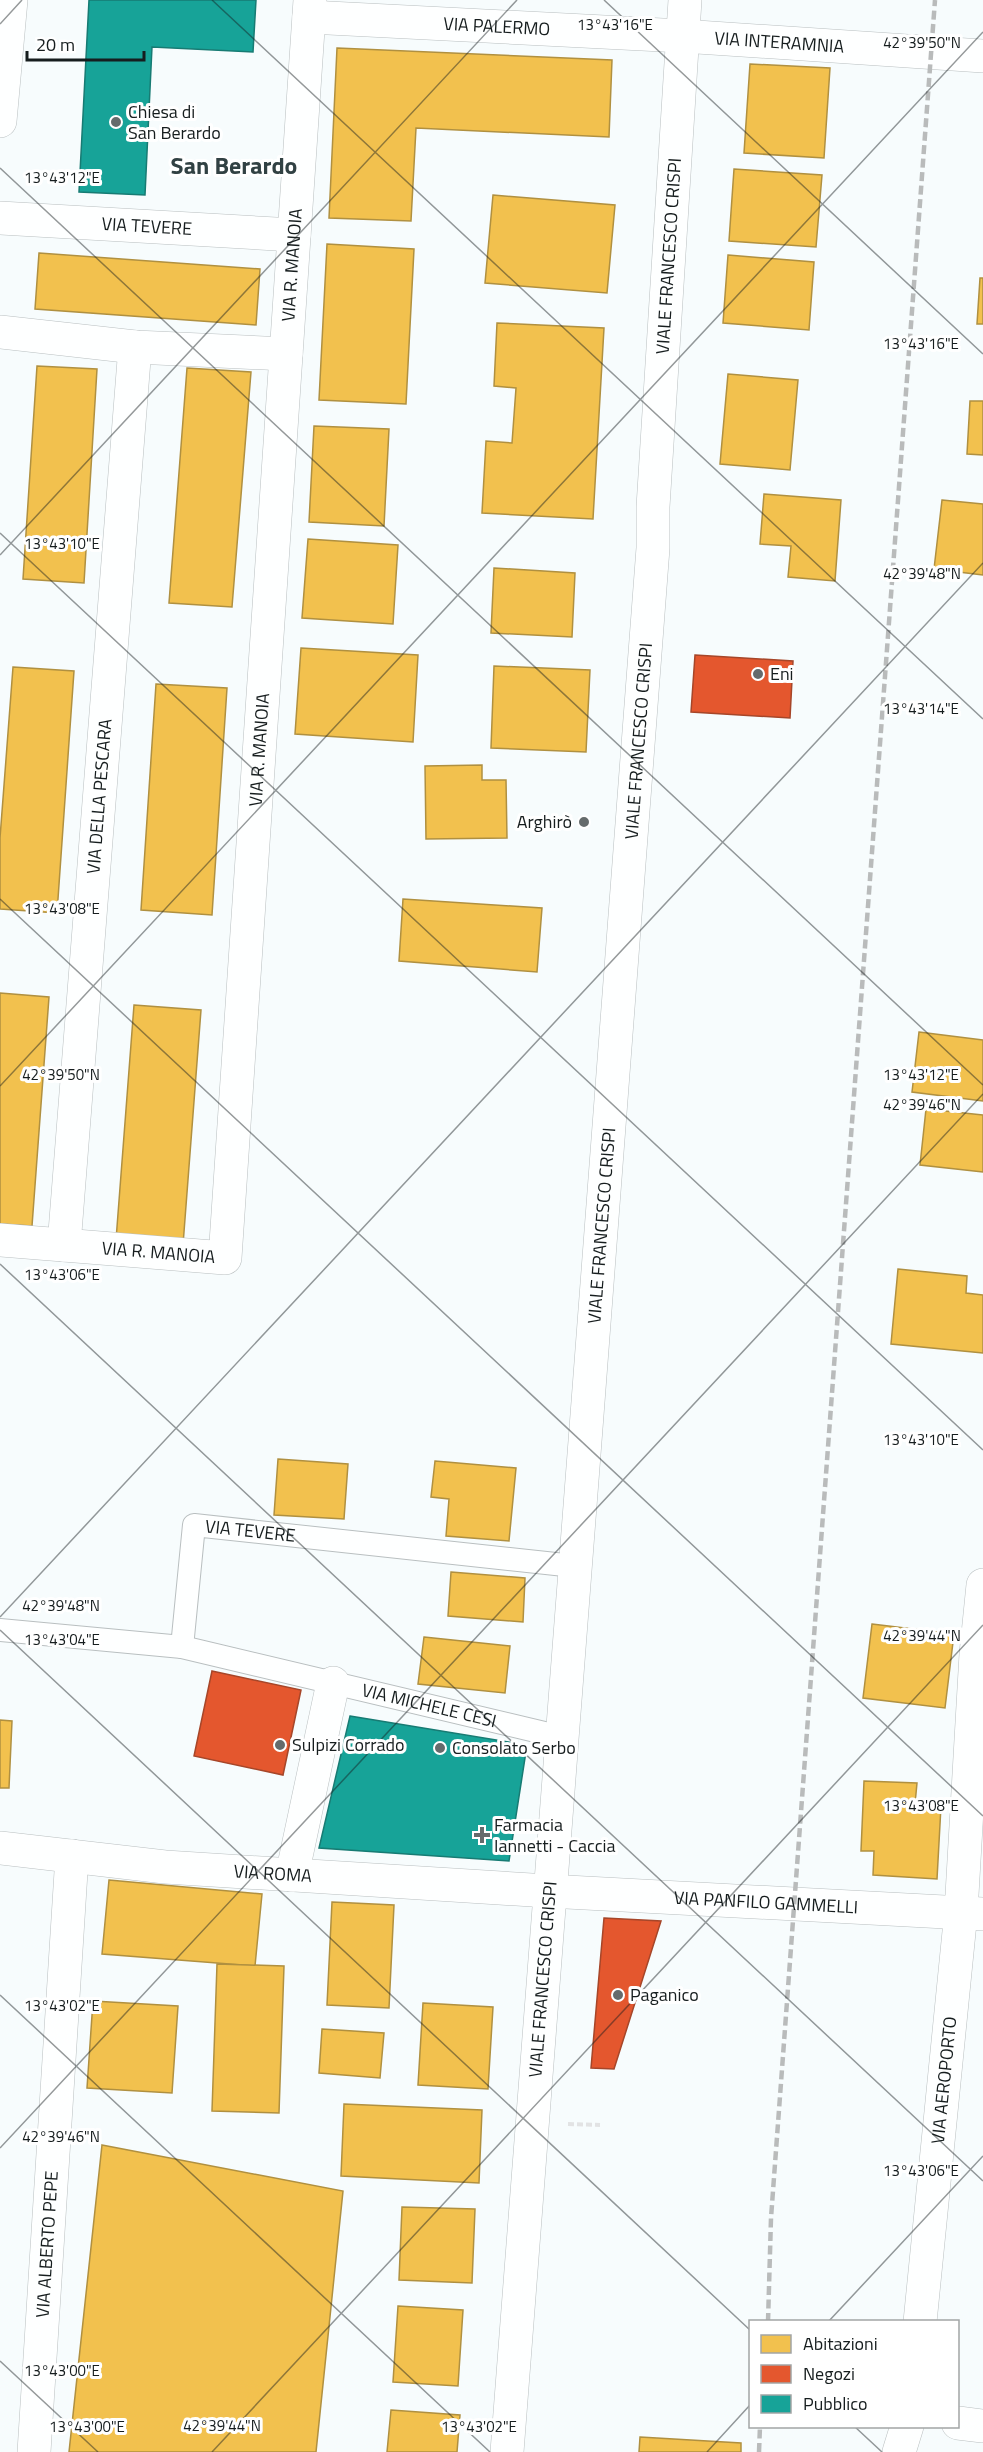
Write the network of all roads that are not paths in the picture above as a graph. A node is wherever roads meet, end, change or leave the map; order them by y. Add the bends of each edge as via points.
1 (685, 0) edge
2 (310, 8) edge
3 (6, 18) edge
4 (682, 36) junction
5 (983, 56) edge
6 (0, 121) edge
7 (0, 218) edge
8 (294, 235) junction
9 (0, 332) edge
10 (135, 347) junction
11 (286, 354) junction
12 (0, 1240) edge
13 (64, 1245) junction
14 (574, 1566) junction
15 (983, 1585) edge
16 (0, 1630) edge
17 (182, 1647) junction
18 (333, 1683) junction
19 (561, 1737) junction
20 (0, 1848) edge
21 (72, 1856) junction
22 (292, 1875) junction
23 (548, 1892) junction
24 (972, 1913) edge
25 (920, 2320) edge
26 (959, 2423) edge
27 (983, 2426) edge
28 (908, 2428) edge
29 (34, 2452) edge
30 (507, 2452) edge
31 (899, 2452) edge

1 - 4 street, VIALE FRANCESCO CRISPI
2 - 4 street, VIA PALERMO
2 - 8 street, VIA R. MANOIA
3 - 6 street
4 - 5 street, VIA INTERAMNIA
4 - 14 street, VIALE FRANCESCO CRISPI via 652,507 653,548
7 - 8 street, VIA TEVERE
8 - 11 street, VIA R. MANOIA
9 - 10 street
10 - 11 street
10 - 13 street, VIA DELLA PESCARA
11 - 13 street, VIA R. MANOIA via 225,1258
12 - 13 street, VIA R. MANOIA
14 - 17 lane, VIA TEVERE via 194,1525
14 - 19 street, VIALE FRANCESCO CRISPI
15 - 24 street, VIA AEROPORTO via 976,1654
16 - 17 lane
17 - 18 lane, VIA MICHELE CESI
18 - 19 lane, VIA MICHELE CESI
18 - 22 street
19 - 23 street, VIALE FRANCESCO CRISPI
20 - 21 street, VIA ROMA
21 - 22 street, VIA ROMA
21 - 29 street, VIA ALBERTO PEPE
22 - 23 street, VIA ROMA
23 - 24 street, VIA PANFILO GAMMELLI
23 - 30 street, VIALE FRANCESCO CRISPI
24 - 25 street, VIA AEROPORTO
26 - 27 street
28 - 31 street

